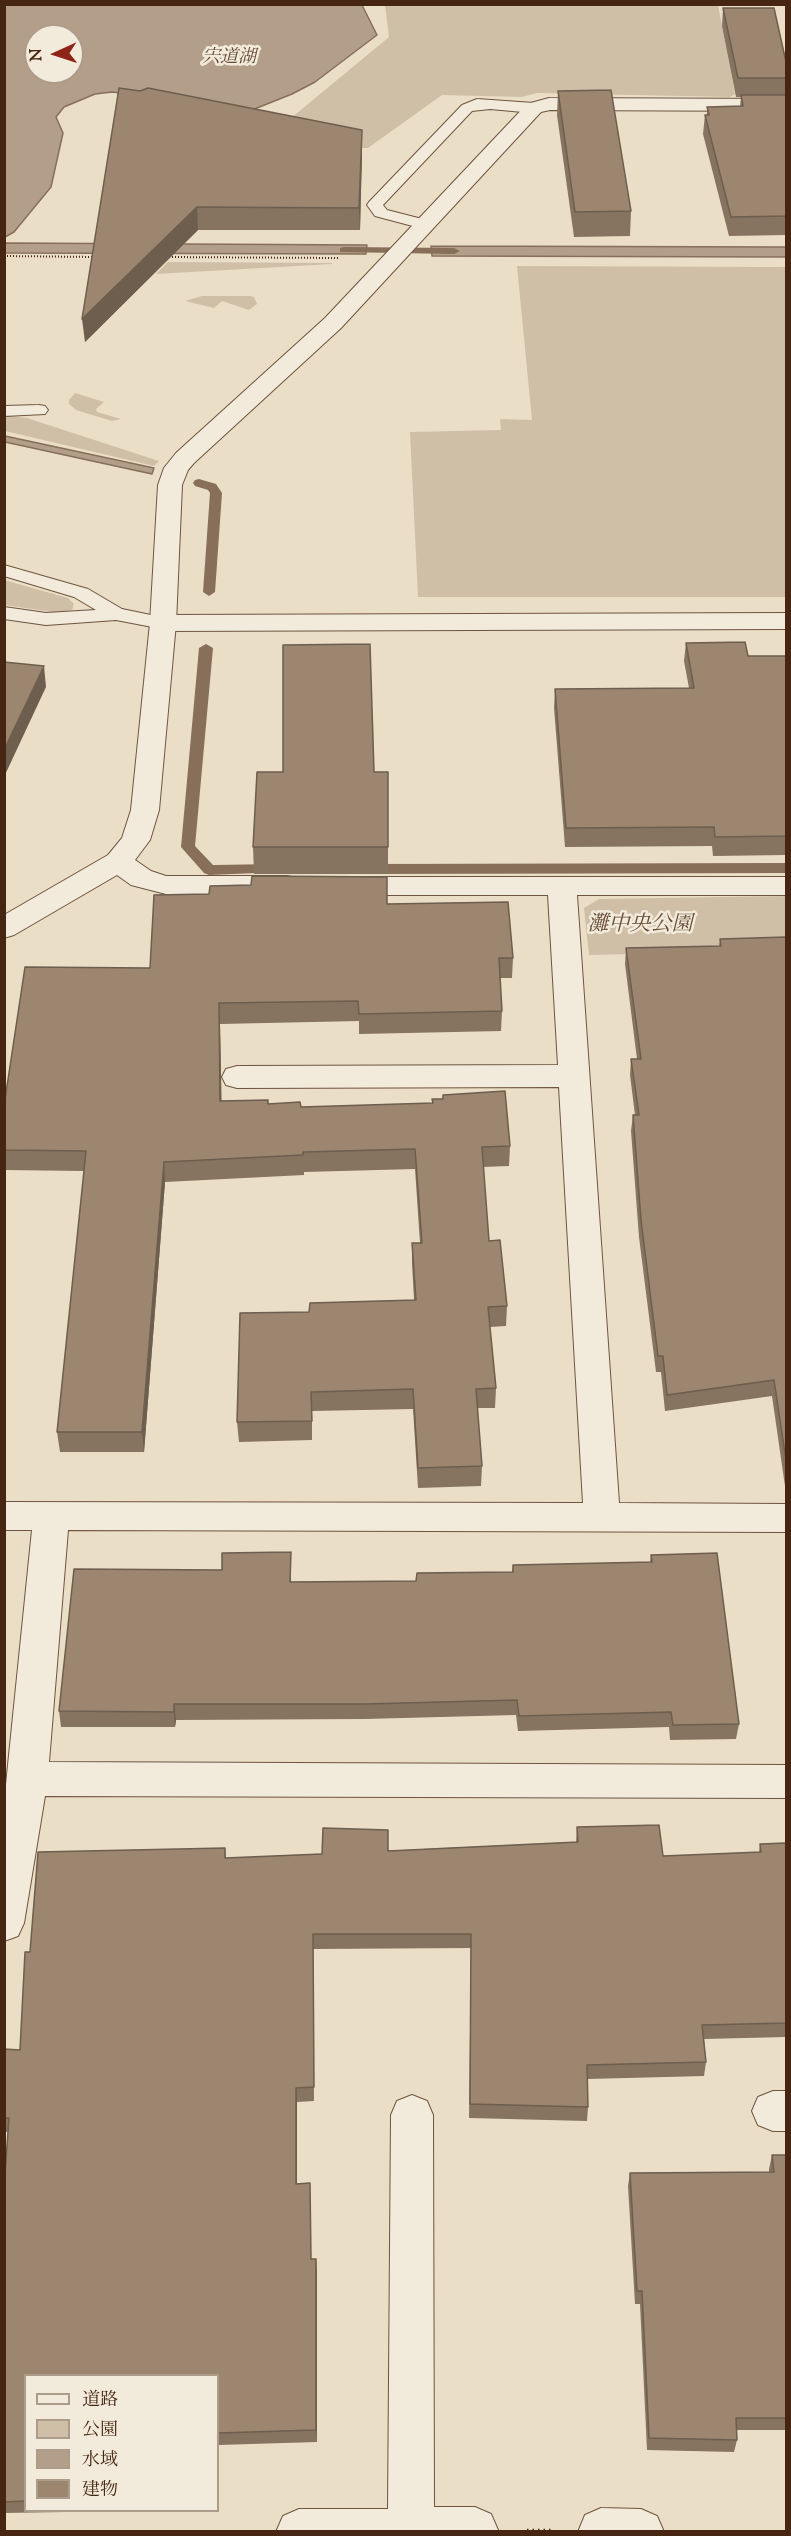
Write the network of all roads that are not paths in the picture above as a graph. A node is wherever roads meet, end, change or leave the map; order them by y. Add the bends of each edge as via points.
1 (786, 105) edge
2 (534, 108) junction
3 (424, 224) junction
4 (39, 410) dead end
5 (4, 411) edge
6 (4, 570) edge
7 (4, 613) edge
8 (116, 614) junction
9 (786, 621) edge
10 (163, 623) junction
11 (118, 862) junction
12 (562, 886) junction
13 (786, 886) edge
14 (4, 928) edge
15 (574, 1076) junction
16 (237, 1077) dead end
17 (4, 1516) edge
18 (51, 1516) junction
19 (602, 1518) junction
20 (786, 1518) edge
21 (28, 1779) junction
22 (786, 1782) edge
23 (4, 1923) edge
24 (412, 2115) dead end
25 (474, 2530) edge
26 (411, 2531) edge
27 (601, 2531) edge
28 (300, 2532) edge
29 (642, 2532) edge

1 - 2 street via 549,104
2 - 3 street
2 - 3 lane via 477,104 467,108 375,205 381,213
3 - 10 street via 333,323 176,468 170,485
4 - 5 lane
6 - 8 lane via 81,593
7 - 8 lane via 46,619
8 - 10 lane
9 - 10 street
10 - 11 street via 145,810 136,840
11 - 12 street via 141,878 166,885
11 - 14 street
12 - 13 street
12 - 15 street
15 - 16 street
15 - 19 street
17 - 18 street
18 - 19 street
18 - 21 street
19 - 20 street
21 - 22 street
21 - 23 street
24 - 26 street
25 - 26 street
26 - 28 street
27 - 29 street

